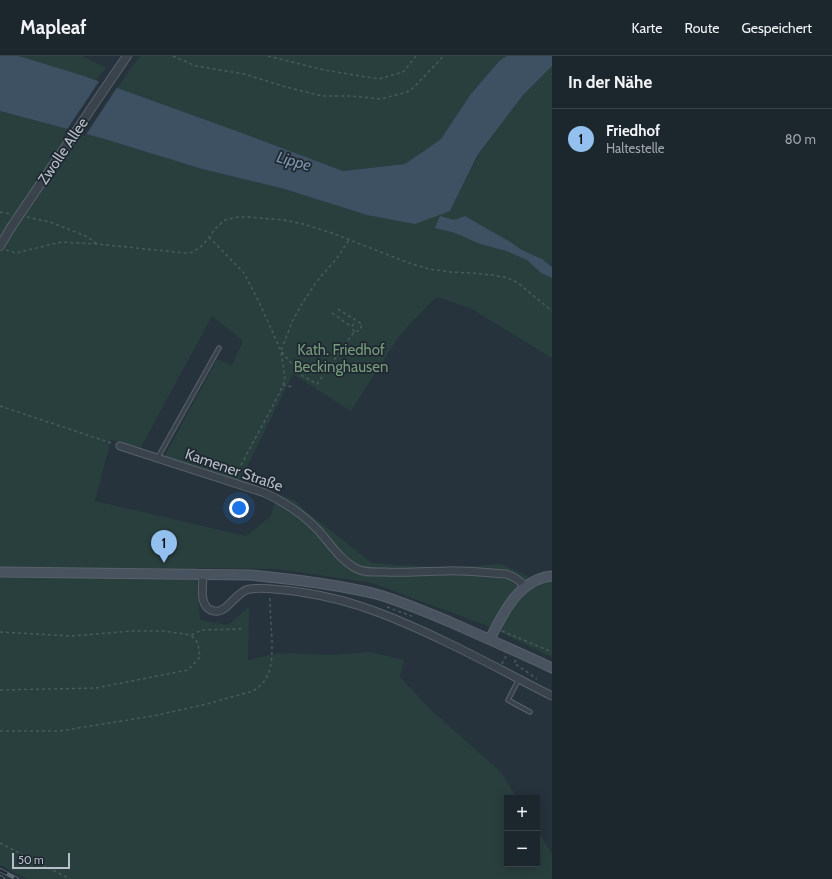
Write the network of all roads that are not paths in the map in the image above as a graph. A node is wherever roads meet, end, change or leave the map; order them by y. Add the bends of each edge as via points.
1 (126, 57) edge
2 (3, 248) edge
3 (219, 348) dead end
4 (120, 446) road end
5 (157, 459) junction
6 (0, 572) edge
7 (203, 574) junction
8 (552, 576) edge
9 (525, 587) junction
10 (490, 639) junction
11 (552, 668) edge
12 (519, 679) junction
13 (552, 696) edge
14 (530, 712) dead end

1 - 2 street, Zwolle Allee, bridge via 10,230
3 - 5 lane
4 - 5 street, Kamener Straße
5 - 9 street, Kamener Straße via 282,501 314,526 344,560 357,569 375,572 447,570 506,574 520,581
6 - 7 main road
7 - 10 main road via 314,582 377,594
7 - 12 street via 202,599 205,606 216,612 223,610 246,590 269,589 328,597 396,619
8 - 9 main road via 541,578
9 - 10 main road via 512,601
10 - 11 main road
12 - 13 street
12 - 14 lane via 508,700

